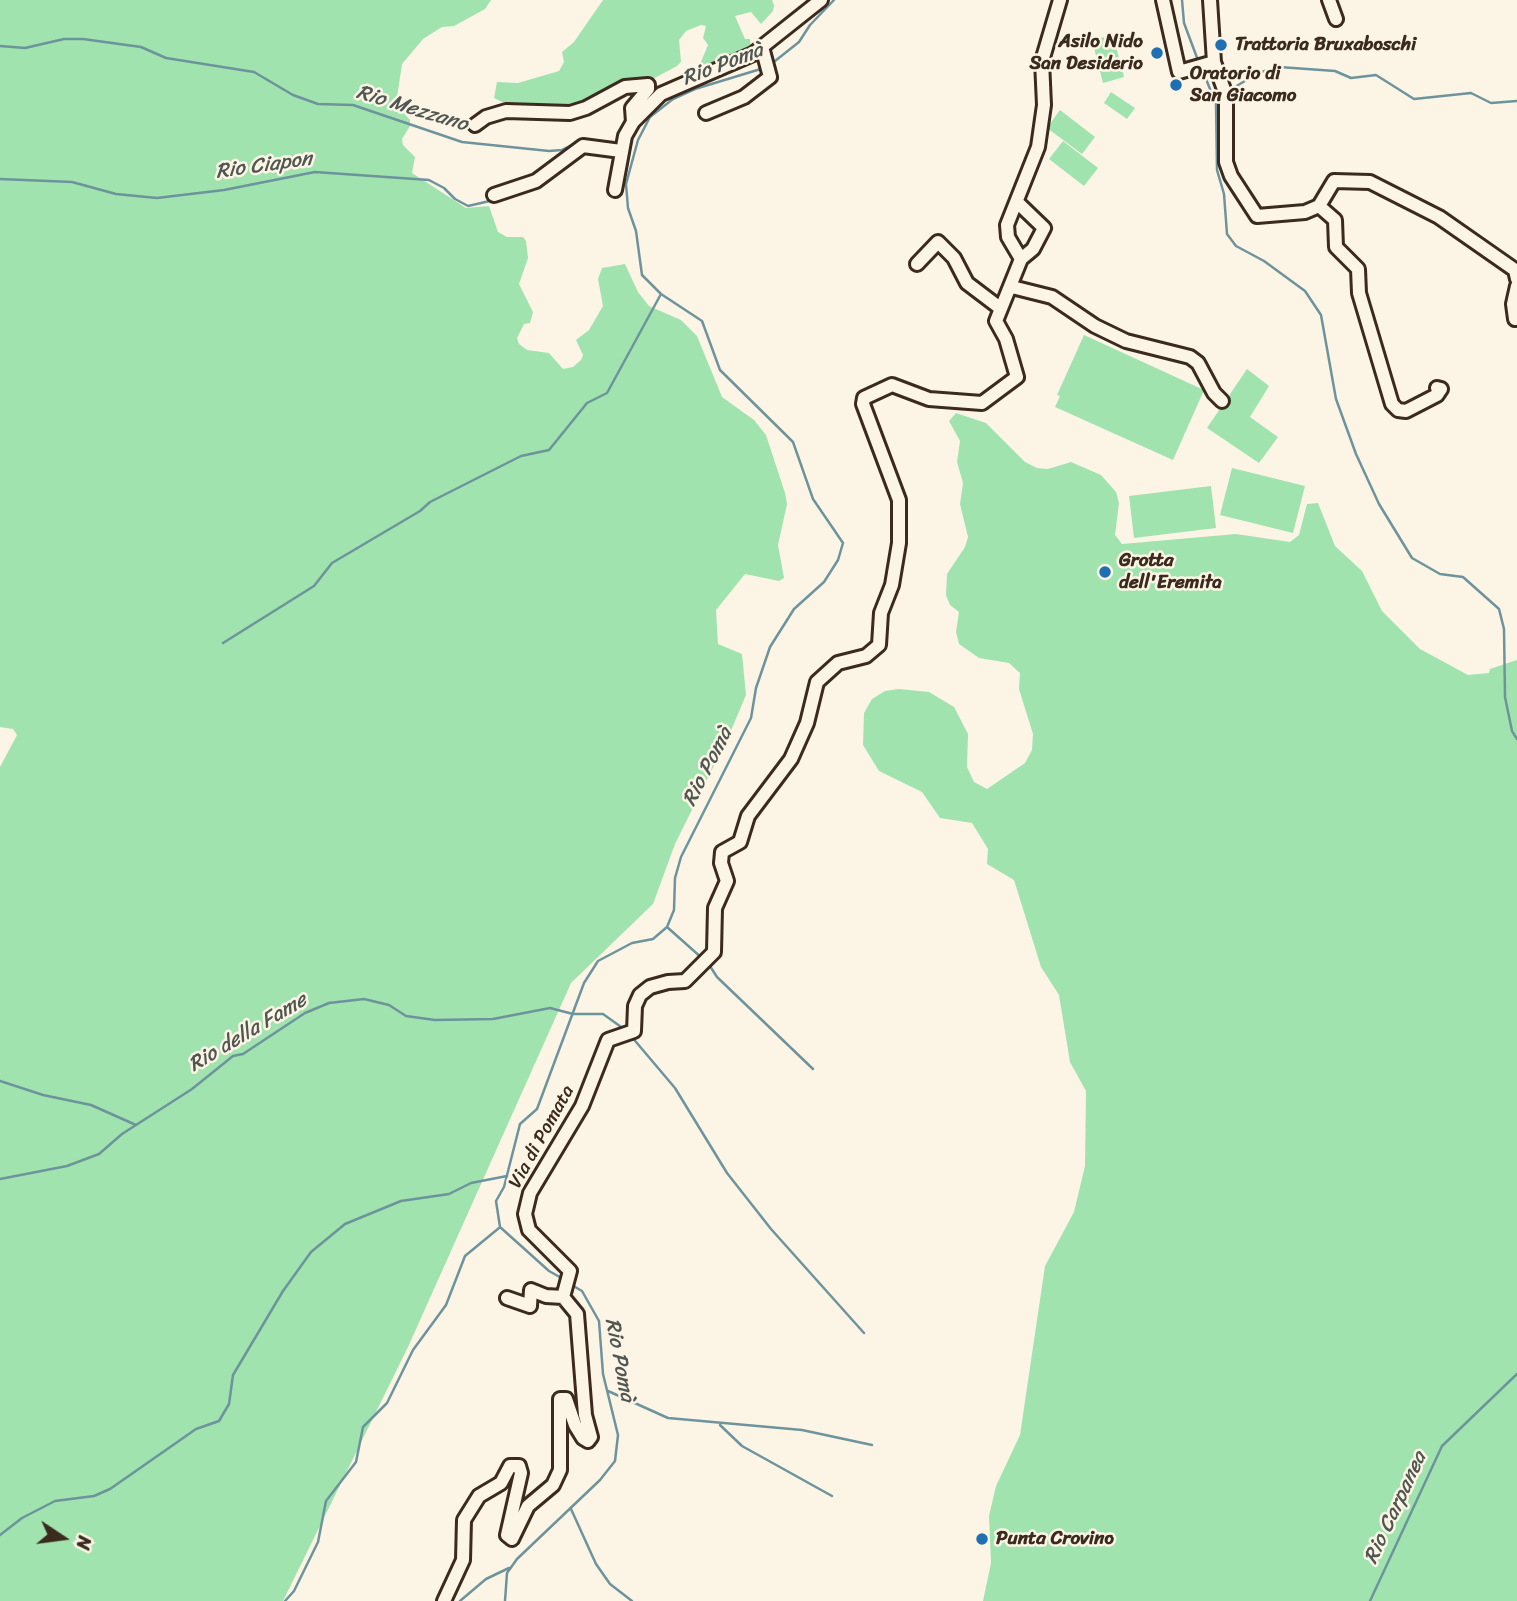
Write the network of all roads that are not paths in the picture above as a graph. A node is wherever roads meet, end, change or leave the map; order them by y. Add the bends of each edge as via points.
1 (821, 0) edge
2 (1060, 0) edge
3 (1163, 0) edge
4 (1210, 0) edge
5 (1329, 0) edge
6 (1336, 19) dead end
7 (1161, 31) dead end
8 (764, 54) junction
9 (1205, 66) junction
10 (1179, 72) junction
11 (706, 113) dead end
12 (633, 122) junction
13 (475, 125) dead end
14 (621, 151) junction
15 (615, 190) dead end
16 (494, 195) dead end
17 (1017, 202) junction
18 (1319, 206) junction
19 (1021, 259) junction
20 (918, 264) dead end
21 (1516, 272) edge
22 (1517, 286) edge
23 (1012, 287) junction
24 (1000, 308) junction
25 (1516, 319) edge
26 (1437, 388) dead end
27 (1222, 401) dead end
28 (567, 1288) junction
29 (507, 1298) dead end
30 (444, 1601) edge

1 - 8 street
2 - 17 street via 1042,61 1044,105 1038,147
3 - 10 street
4 - 9 street
5 - 6 street
7 - 10 street via 1169,65
8 - 11 street via 769,78 747,95
8 - 12 street via 667,90
9 - 10 street
9 - 18 street via 1225,92 1223,156 1257,216 1303,213
12 - 13 street via 631,110 647,85 625,87 570,113 506,111
12 - 14 street
14 - 15 street
14 - 16 street via 583,146 536,181
17 - 19 street via 1007,225
17 - 19 street via 1044,228 1034,249
18 - 21 street via 1334,181 1370,182 1430,211
18 - 26 street via 1335,222 1336,247 1358,269 1359,293 1392,404 1406,411 1437,395 1441,389
19 - 23 street
20 - 24 street via 938,242 954,258 967,283
22 - 25 street
23 - 24 street
23 - 27 street via 1052,297 1126,341 1190,357
24 - 28 street, Via di Pomata via 996,323 1018,374 987,402 929,399 892,385 863,398 899,500 897,552 892,585 882,607 879,645 870,654 845,659 821,677 791,759 748,816 740,842 722,852 727,881 715,908 712,955 681,983 667,982 640,995 634,1031 608,1040 582,1107 530,1193 525,1214 529,1230 569,1268
28 - 29 street via 546,1296 530,1291 530,1306
28 - 30 street, Via di Pomata via 577,1314 591,1437 583,1438 566,1399 560,1399 560,1469 553,1485 528,1506 512,1539 508,1535 519,1466 510,1466 501,1483 479,1496 464,1520 463,1560

